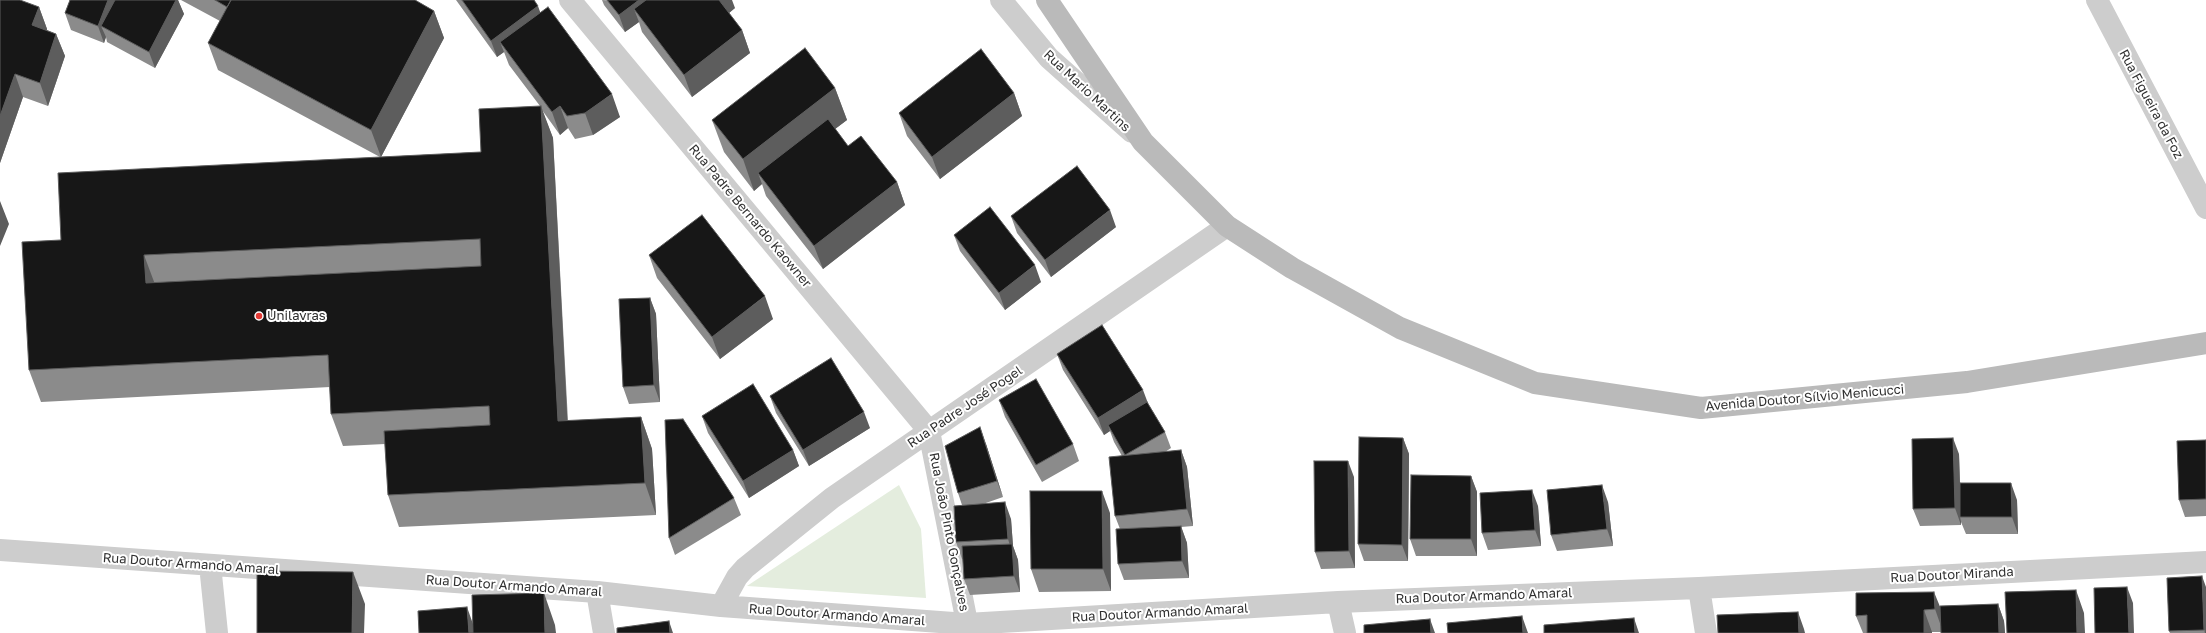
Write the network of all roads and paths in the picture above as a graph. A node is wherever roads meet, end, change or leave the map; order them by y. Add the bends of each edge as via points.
1 (570, 0) edge
2 (1001, 0) edge
3 (1047, 0) edge
4 (2097, 0) edge
5 (1143, 142) junction
6 (2206, 208) edge
7 (1227, 226) junction
8 (2206, 343) edge
9 (929, 431) junction
10 (0, 550) edge
11 (2206, 562) edge
12 (210, 565) junction
13 (1699, 588) junction
14 (597, 592) junction
15 (1338, 602) junction
16 (721, 606) junction
17 (968, 629) edge
18 (217, 633) edge
19 (604, 633) edge
20 (1345, 633) edge
21 (1706, 633) edge

1 - 9 street, Rua Padre Bernardo Kaowner
2 - 5 street, Rua Mario Martins via 1049,58
3 - 5 main road, Avenida Doutor Sílvio Menicucci
4 - 6 street, Rua Figueira da Foz
5 - 7 main road, Avenida Doutor Sílvio Menicucci
7 - 8 main road, Avenida Doutor Sílvio Menicucci via 1292,268 1400,328 1535,383 1701,408 1967,382
7 - 9 street, Rua Padre José Pogel
9 - 16 street, Rua Padre José Pogel via 832,498 745,568
9 - 17 street, Rua João Pinto Gonçalves
10 - 12 street, Rua Doutor Armando Amaral
11 - 13 street, Rua Doutor Miranda
12 - 14 street, Rua Doutor Armando Amaral
12 - 18 street
13 - 15 street, Rua Doutor Armando Amaral
13 - 21 street
14 - 16 street, Rua Doutor Armando Amaral
14 - 19 street
15 - 17 street, Rua Doutor Armando Amaral
15 - 20 street
16 - 17 street, Rua Doutor Armando Amaral

